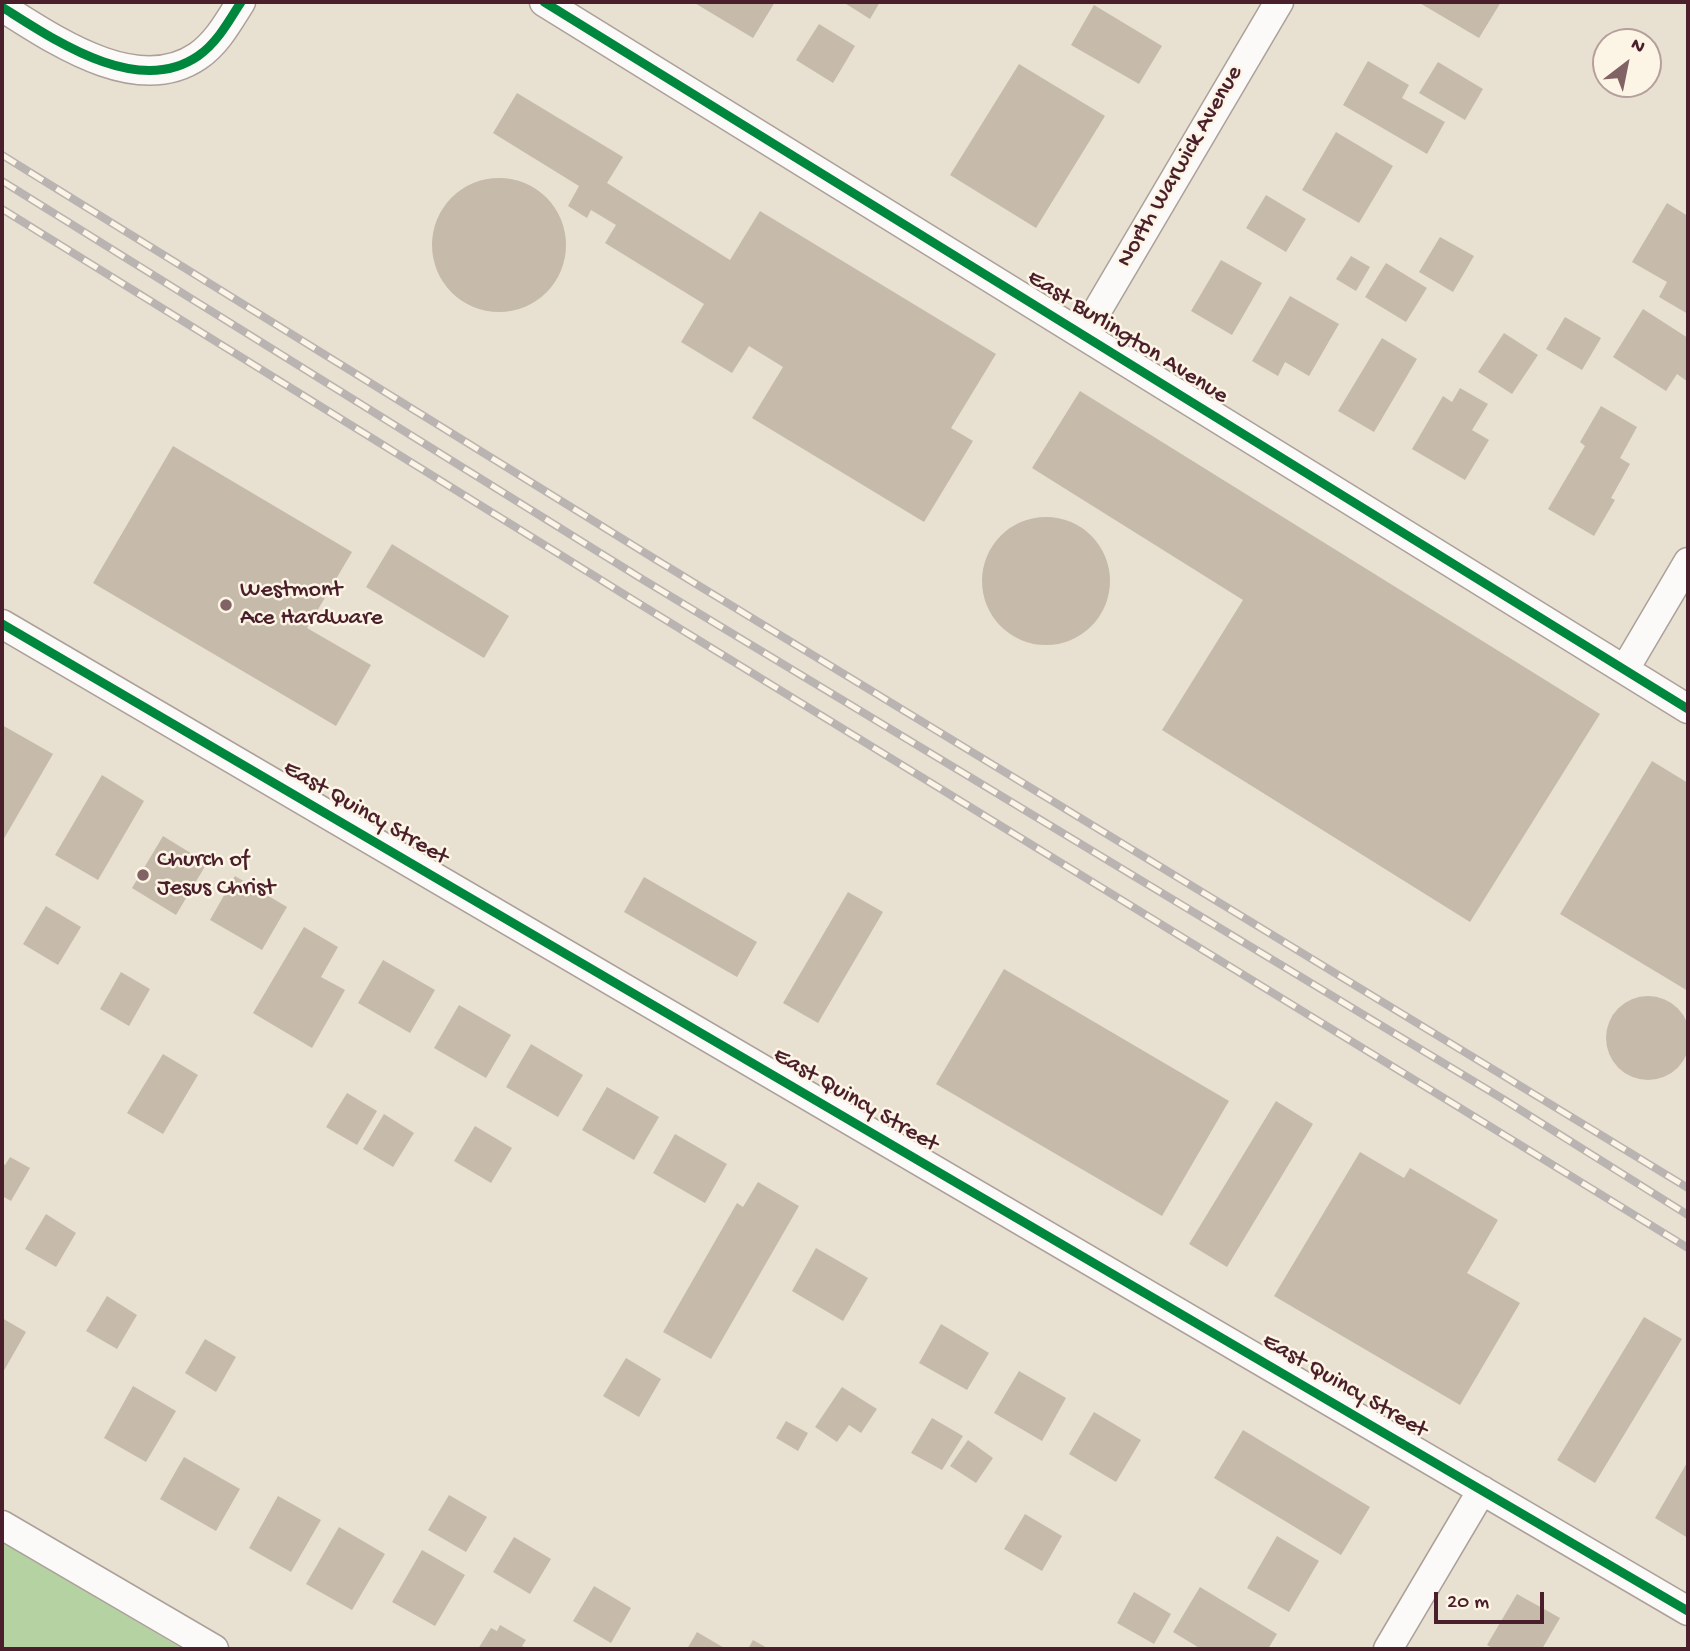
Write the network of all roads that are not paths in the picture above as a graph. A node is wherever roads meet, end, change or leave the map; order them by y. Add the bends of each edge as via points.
1 (241, 2) edge
2 (544, 2) edge
3 (1279, 2) edge
4 (2, 6) edge
5 (1084, 333) junction
6 (1688, 562) edge
7 (2, 624) edge
8 (1625, 669) junction
9 (1688, 709) edge
10 (1482, 1490) junction
11 (2, 1525) edge
12 (1688, 1611) edge
13 (214, 1649) edge
14 (1388, 1649) edge

1 - 4 street via 198,56 163,69 114,66 52,37
2 - 5 street, East Burlington Avenue
3 - 5 street, North Warwick Avenue
5 - 8 street, East Burlington Avenue
6 - 8 street
7 - 10 street, East Quincy Street
8 - 9 street, East Burlington Avenue
10 - 12 street, East Quincy Street
10 - 14 street
11 - 13 street

